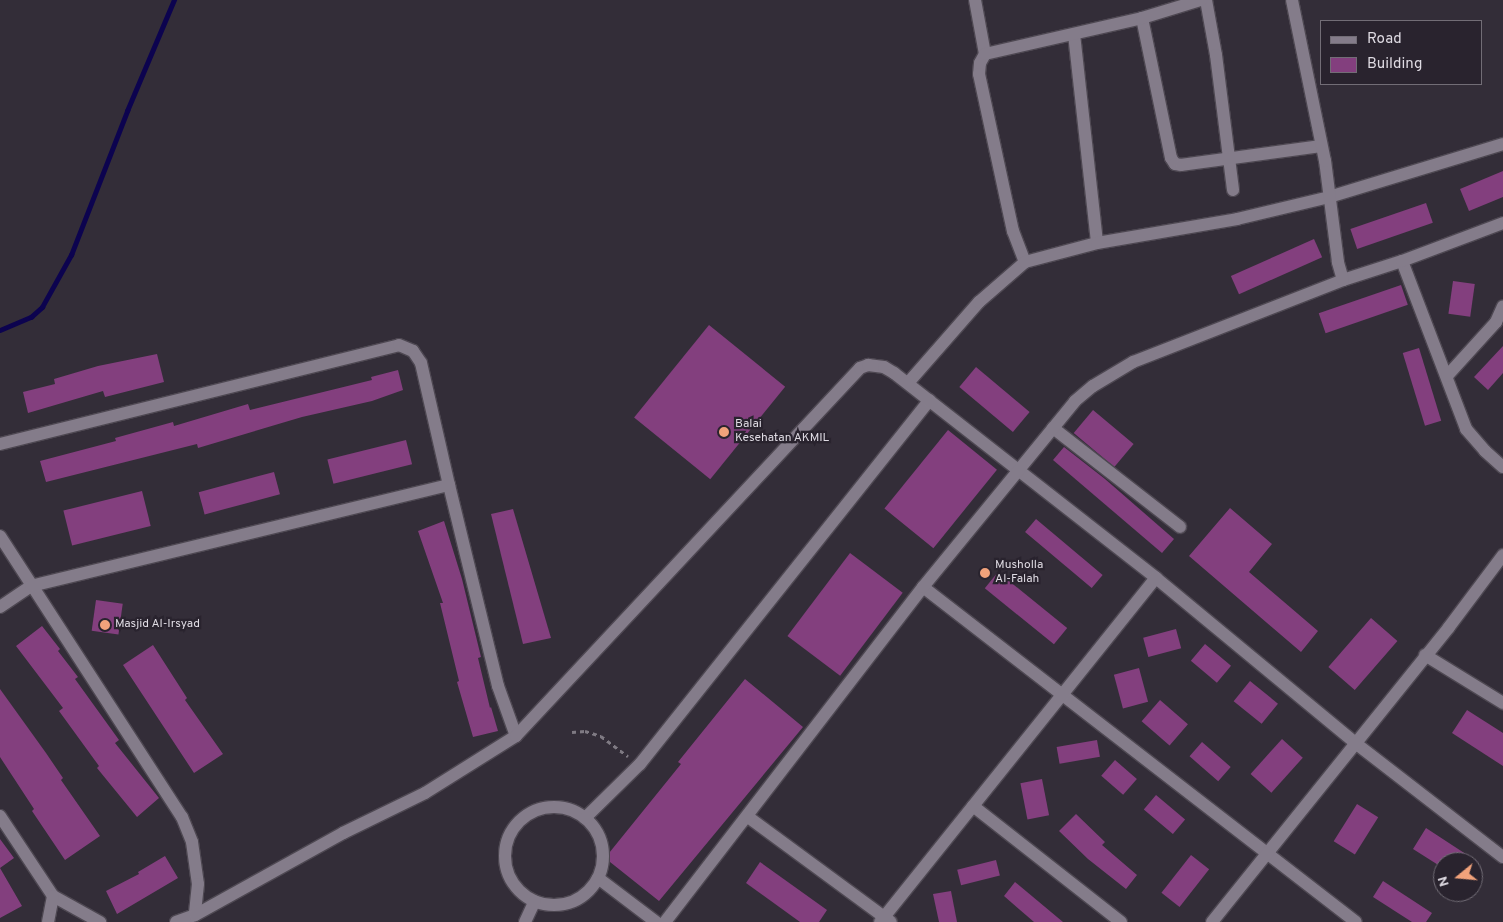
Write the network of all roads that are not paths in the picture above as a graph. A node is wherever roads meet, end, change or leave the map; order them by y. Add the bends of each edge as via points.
1 (974, 0) edge
2 (1201, 0) edge
3 (1206, 0) edge
4 (1292, 0) edge
5 (1142, 18) junction
6 (1074, 34) junction
7 (985, 54) junction
8 (1503, 144) edge
9 (1321, 146) junction
10 (1229, 158) junction
11 (1233, 190) dead end
12 (1329, 192) junction
13 (1503, 223) edge
14 (1097, 243) junction
15 (1022, 256) junction
16 (1402, 261) junction
17 (1343, 280) junction
18 (1503, 306) edge
19 (1447, 376) junction
20 (908, 383) junction
21 (930, 400) junction
22 (1053, 428) junction
23 (0, 444) edge
24 (1503, 467) edge
25 (1019, 470) junction
26 (449, 485) junction
27 (1180, 527) dead end
28 (0, 536) edge
29 (1503, 555) edge
30 (1156, 578) junction
31 (31, 586) junction
32 (923, 587) junction
33 (0, 607) edge
34 (1425, 655) junction
35 (1062, 694) junction
36 (1503, 704) edge
37 (516, 736) junction
38 (1354, 742) junction
39 (973, 806) junction
40 (0, 816) edge
41 (585, 818) junction
42 (748, 818) junction
43 (1269, 853) junction
44 (1503, 857) edge
45 (598, 878) junction
46 (53, 896) junction
47 (535, 901) junction
48 (195, 915) junction
49 (885, 920) edge
50 (48, 922) edge
51 (100, 922) edge
52 (176, 922) edge
53 (524, 922) edge
54 (656, 922) edge
55 (665, 922) edge
56 (1120, 922) edge
57 (1212, 922) edge
58 (1356, 922) edge

1 - 7 street
2 - 5 street
3 - 10 street
4 - 9 street
5 - 6 street
5 - 10 street via 1172,161 1181,165
6 - 7 street
6 - 14 street
7 - 15 street via 979,74 1012,231
8 - 12 street
9 - 10 street
9 - 12 street
10 - 11 street
12 - 14 street via 1237,219
12 - 17 street
13 - 16 street
14 - 15 street
15 - 20 street
16 - 17 street
16 - 19 street
17 - 22 street via 1133,362 1075,401
18 - 19 street via 1496,322
19 - 24 street via 1466,429
20 - 21 street
20 - 37 street via 890,370 868,365 860,368
21 - 25 street
21 - 41 street via 640,764
22 - 25 street
22 - 27 street
23 - 26 street via 399,345 413,351 421,362
25 - 30 street
25 - 32 street
26 - 31 street
26 - 37 street via 498,686
28 - 31 street
29 - 34 street
30 - 35 street
30 - 38 street
31 - 33 street
31 - 48 street via 182,817 192,842 198,884
32 - 35 street
32 - 42 street
34 - 36 street
34 - 38 street
35 - 39 street
35 - 43 street
37 - 48 street via 425,793 343,833
38 - 43 street
38 - 44 street
39 - 49 street
39 - 56 street
40 - 46 street
41 - 45 street via 598,834 602,848
41 - 47 street via 559,807 542,809 521,820 510,834 506,846 506,867 520,892
42 - 49 street
42 - 55 street
43 - 57 street
43 - 58 street
45 - 47 street via 587,892 568,903 551,905
45 - 54 street
46 - 50 street
46 - 51 street
47 - 53 street
48 - 52 street

